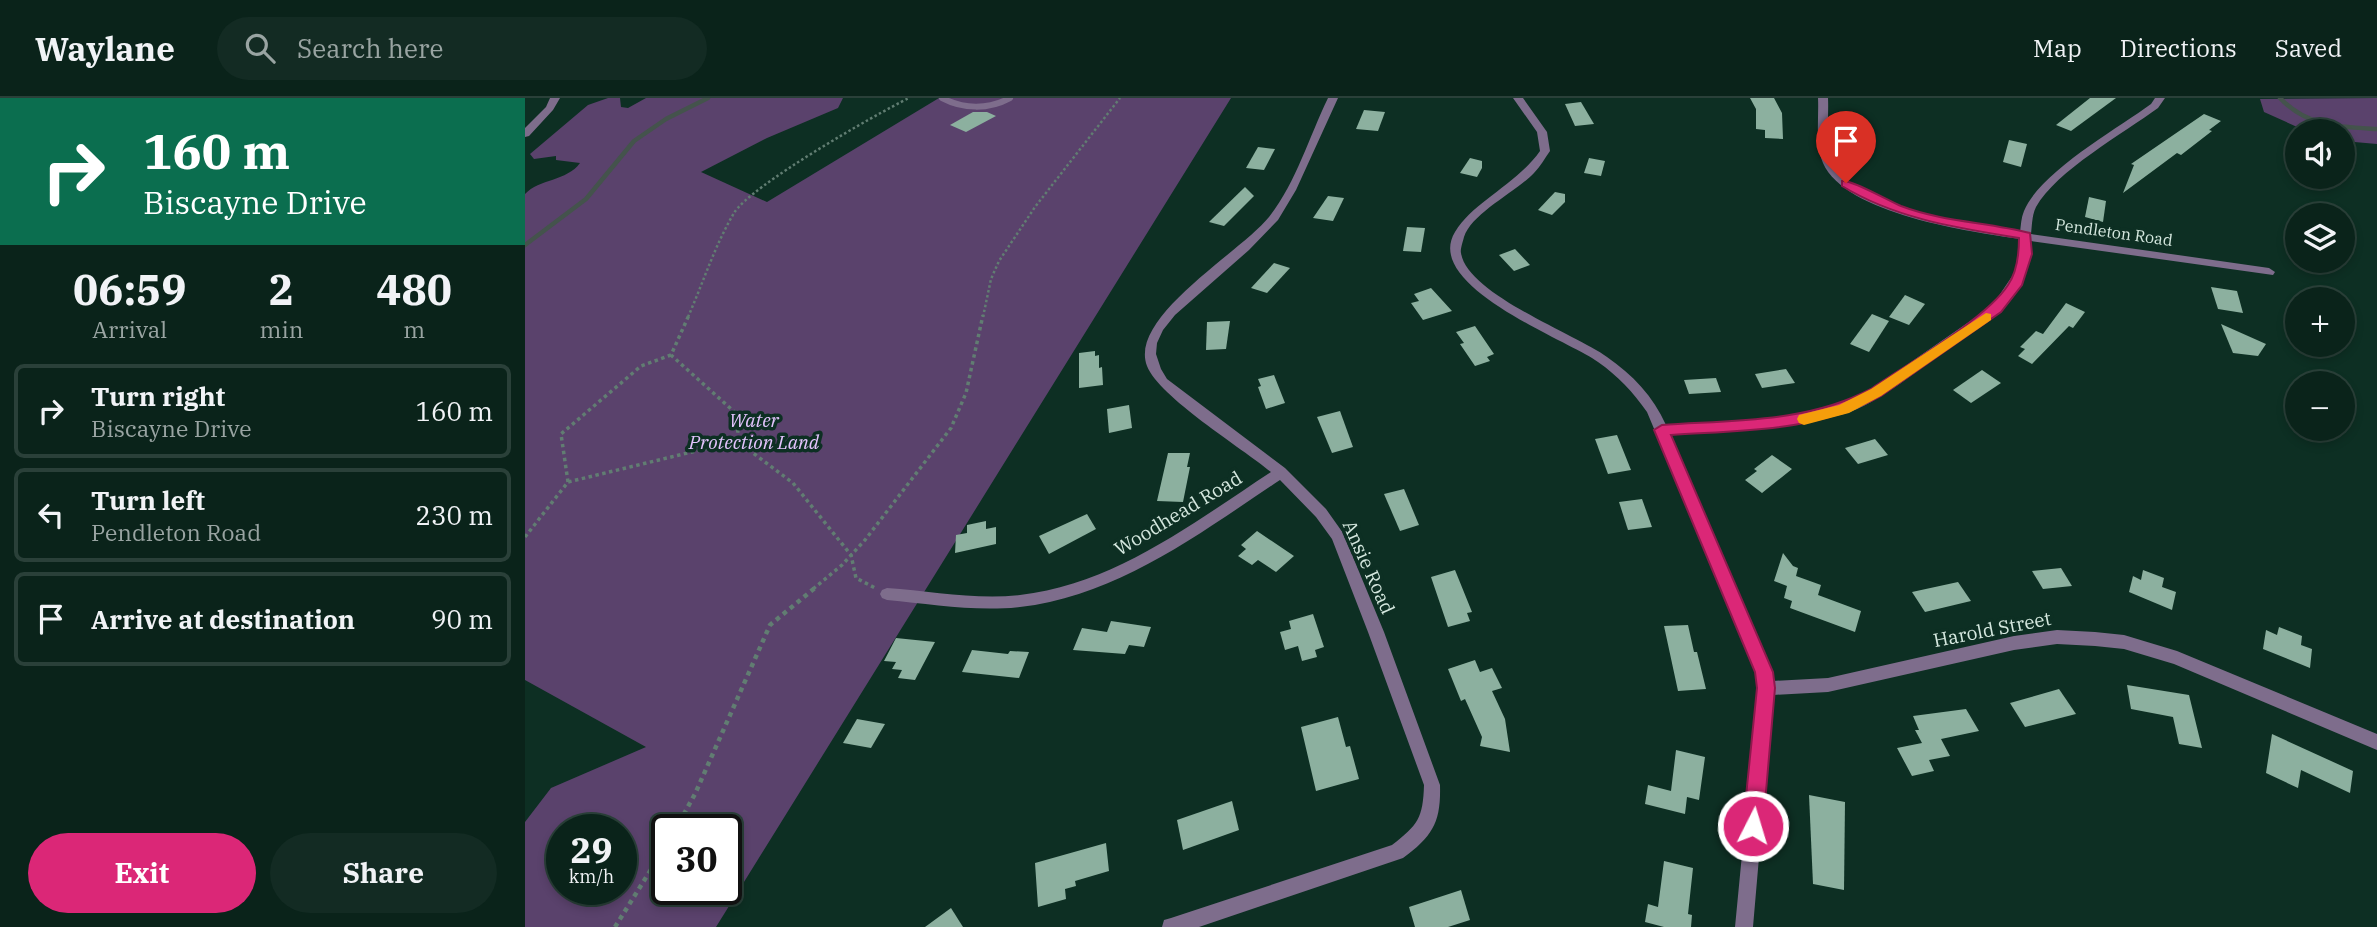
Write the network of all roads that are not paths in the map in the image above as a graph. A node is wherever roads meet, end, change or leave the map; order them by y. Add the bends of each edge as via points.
1 (555, 98) edge
2 (942, 98) edge
3 (1010, 98) edge
4 (1332, 98) edge
5 (1518, 98) edge
6 (1823, 98) edge
7 (2160, 98) edge
8 (525, 134) edge
9 (2026, 235) junction
10 (2269, 272) dead end
11 (1662, 430) junction
12 (1280, 473) junction
13 (887, 594) road end
14 (1766, 688) junction
15 (2377, 742) edge
16 (1171, 927) edge
17 (1744, 927) edge

1 - 8 street
2 - 3 lane via 961,108
4 - 12 street, Ansie Road via 1273,219 1165,317 1151,343 1152,364 1163,382
5 - 11 street via 1542,132 1545,150 1528,174 1467,223 1456,249 1459,262 1495,300 1615,366 1646,399
6 - 9 street, Pendleton Road via 1826,158 1834,173 1856,190 1927,218
7 - 9 street via 2048,187 2030,209
9 - 10 street, Pendleton Road
9 - 11 street via 2016,285 1996,309 1876,393 1830,414 1781,423
11 - 14 street via 1761,663
12 - 13 street, Woodhead Road via 1139,563 1064,592 1018,601
12 - 16 street, Ansie Road via 1313,502 1338,537 1430,778 1432,808 1423,830 1397,852
14 - 15 street, Harold Street via 1828,685 2036,640 2095,639 2124,642 2177,658
14 - 17 street

